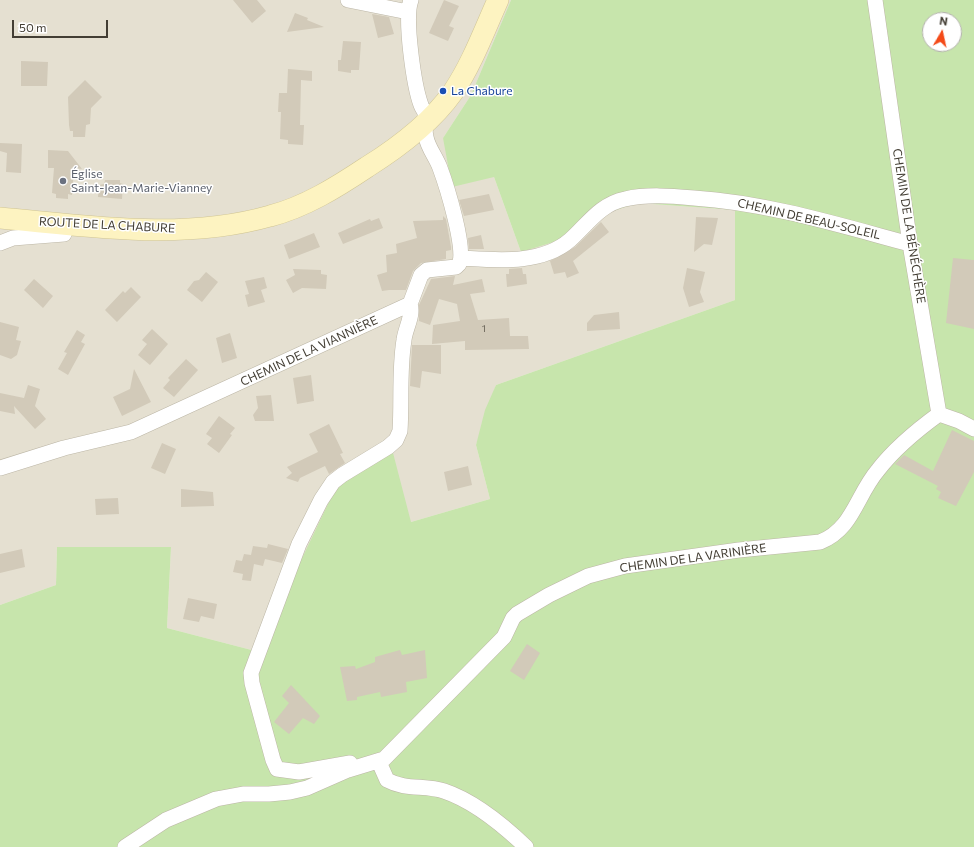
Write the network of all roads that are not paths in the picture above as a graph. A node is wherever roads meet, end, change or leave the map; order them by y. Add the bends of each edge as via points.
1 (348, 0) edge
2 (498, 0) edge
3 (875, 0) edge
4 (409, 6) edge
5 (425, 124) junction
6 (0, 218) edge
7 (66, 224) junction
8 (0, 243) edge
9 (910, 244) junction
10 (462, 258) junction
11 (410, 304) junction
12 (939, 414) junction
13 (974, 429) edge
14 (0, 468) edge
15 (374, 763) junction
16 (125, 847) edge
17 (526, 847) edge

1 - 4 street
2 - 5 main road, ROUTE DE LA CHABURE via 454,91
3 - 9 street, CHEMIN DE LA BÉNÉCHÈRE
4 - 5 street via 412,60 425,112
5 - 7 main road, ROUTE DE LA CHABURE via 350,178 305,204 272,216 236,224 188,229 160,230
5 - 10 street via 425,136 440,167 453,212
6 - 7 main road, ROUTE DE LA CHABURE
7 - 8 street via 64,234 13,238
9 - 10 street, CHEMIN DE BEAU-SOLEIL via 776,209 725,200 651,196 624,199 610,204 600,210 563,245 533,257 512,260
9 - 12 street, CHEMIN DE LA BÉNÉCHÈRE
10 - 11 street via 456,266 427,270 421,275
11 - 14 street, CHEMIN DE LA VIANNIÈRE via 131,432 64,448
11 - 15 street via 411,314 402,350 400,431 396,440 333,482 321,500 299,544 251,674 277,769 299,772 340,764
12 - 13 street
12 - 15 street, CHEMIN DE LA VARINIÈRE via 901,444 878,469 847,522 832,538 820,542 624,566 588,576 543,598 514,618 504,637 396,749
15 - 16 street, CHEMIN DE LA VARINIÈRE via 290,792 242,794 216,799 166,820
15 - 17 street via 387,780 404,787 444,791 458,798 494,820

